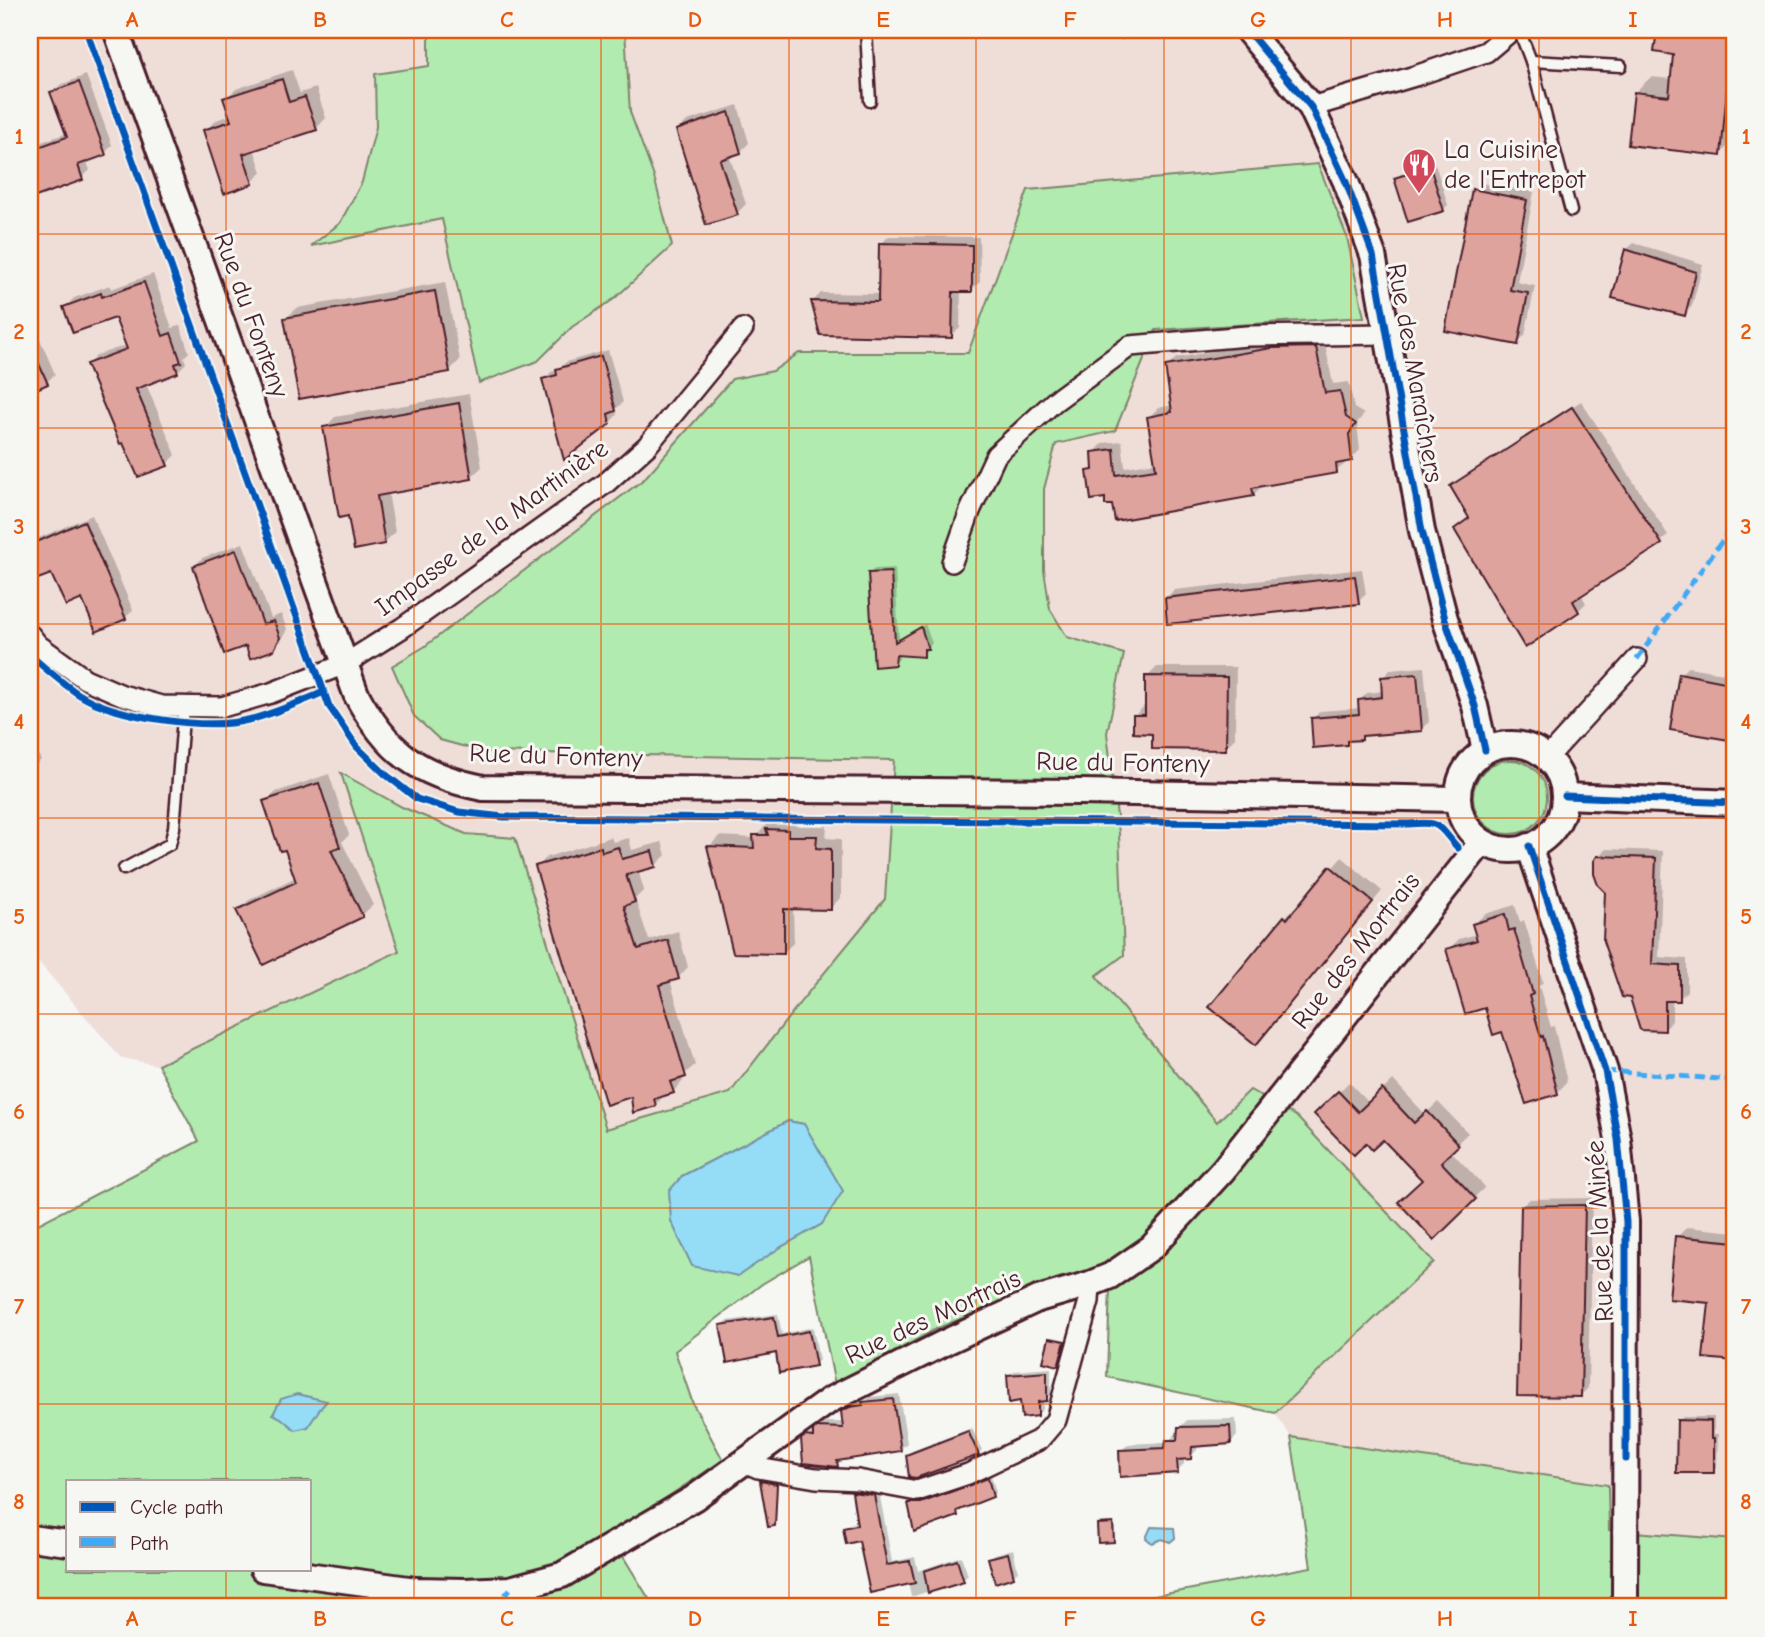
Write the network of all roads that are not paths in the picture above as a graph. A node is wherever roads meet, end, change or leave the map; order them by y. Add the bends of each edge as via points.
1 (116, 30) edge
2 (866, 30) edge
3 (1247, 30) edge
4 (1512, 30) edge
5 (1520, 30) edge
6 (1531, 61) junction
7 (1621, 66) dead end
8 (870, 101) dead end
9 (1311, 107) junction
10 (1571, 211) dead end
11 (743, 329) dead end
12 (1387, 334) junction
13 (952, 562) dead end
14 (30, 635) edge
15 (1637, 659) dead end
16 (345, 664) junction
17 (184, 706) junction
18 (1485, 750) junction
19 (1547, 758) junction
20 (1565, 796) junction
21 (1457, 799) junction
22 (1735, 803) edge
23 (1482, 842) junction
24 (1530, 846) junction
25 (124, 869) dead end
26 (1090, 1284) junction
27 (744, 1462) junction
28 (30, 1538) edge
29 (66, 1543) edge
30 (270, 1570) edge
31 (1625, 1607) edge

1 - 16 street, Rue du Fonteny
2 - 8 lane
3 - 9 street, Rue des Maraîchers
4 - 9 street via 1486,52
5 - 6 lane
6 - 7 lane
6 - 10 lane
9 - 12 street, Rue des Maraîchers via 1373,255
11 - 16 street, Impasse de la Martinière via 647,446 606,483
12 - 13 street via 1247,335 1130,346 1055,401 996,455
12 - 18 street, Rue des Maraîchers via 1422,531
14 - 17 street, Impasse de la Martinière via 85,679 161,706
15 - 19 street
16 - 17 street, Impasse de la Martinière via 222,707
16 - 21 street, Rue du Fonteny via 368,716 386,741 417,766 453,782 483,788
17 - 25 lane via 170,844
18 - 19 street via 1511,743
18 - 21 street via 1465,770
19 - 20 street via 1557,770
20 - 22 street
20 - 24 street via 1554,828
21 - 23 street via 1464,823
23 - 24 street via 1513,850
23 - 26 street, Rue des Mortrais via 1223,1170 1152,1247
24 - 31 street, Rue de la Minée via 1605,1071 1618,1139 1626,1222
26 - 27 street, Rue des Mortrais via 1038,1299 830,1400
26 - 27 street via 1056,1420 1039,1440 968,1474 917,1491 816,1478
27 - 30 street, Rue des Mortrais via 562,1575 522,1586 416,1590
28 - 29 street

